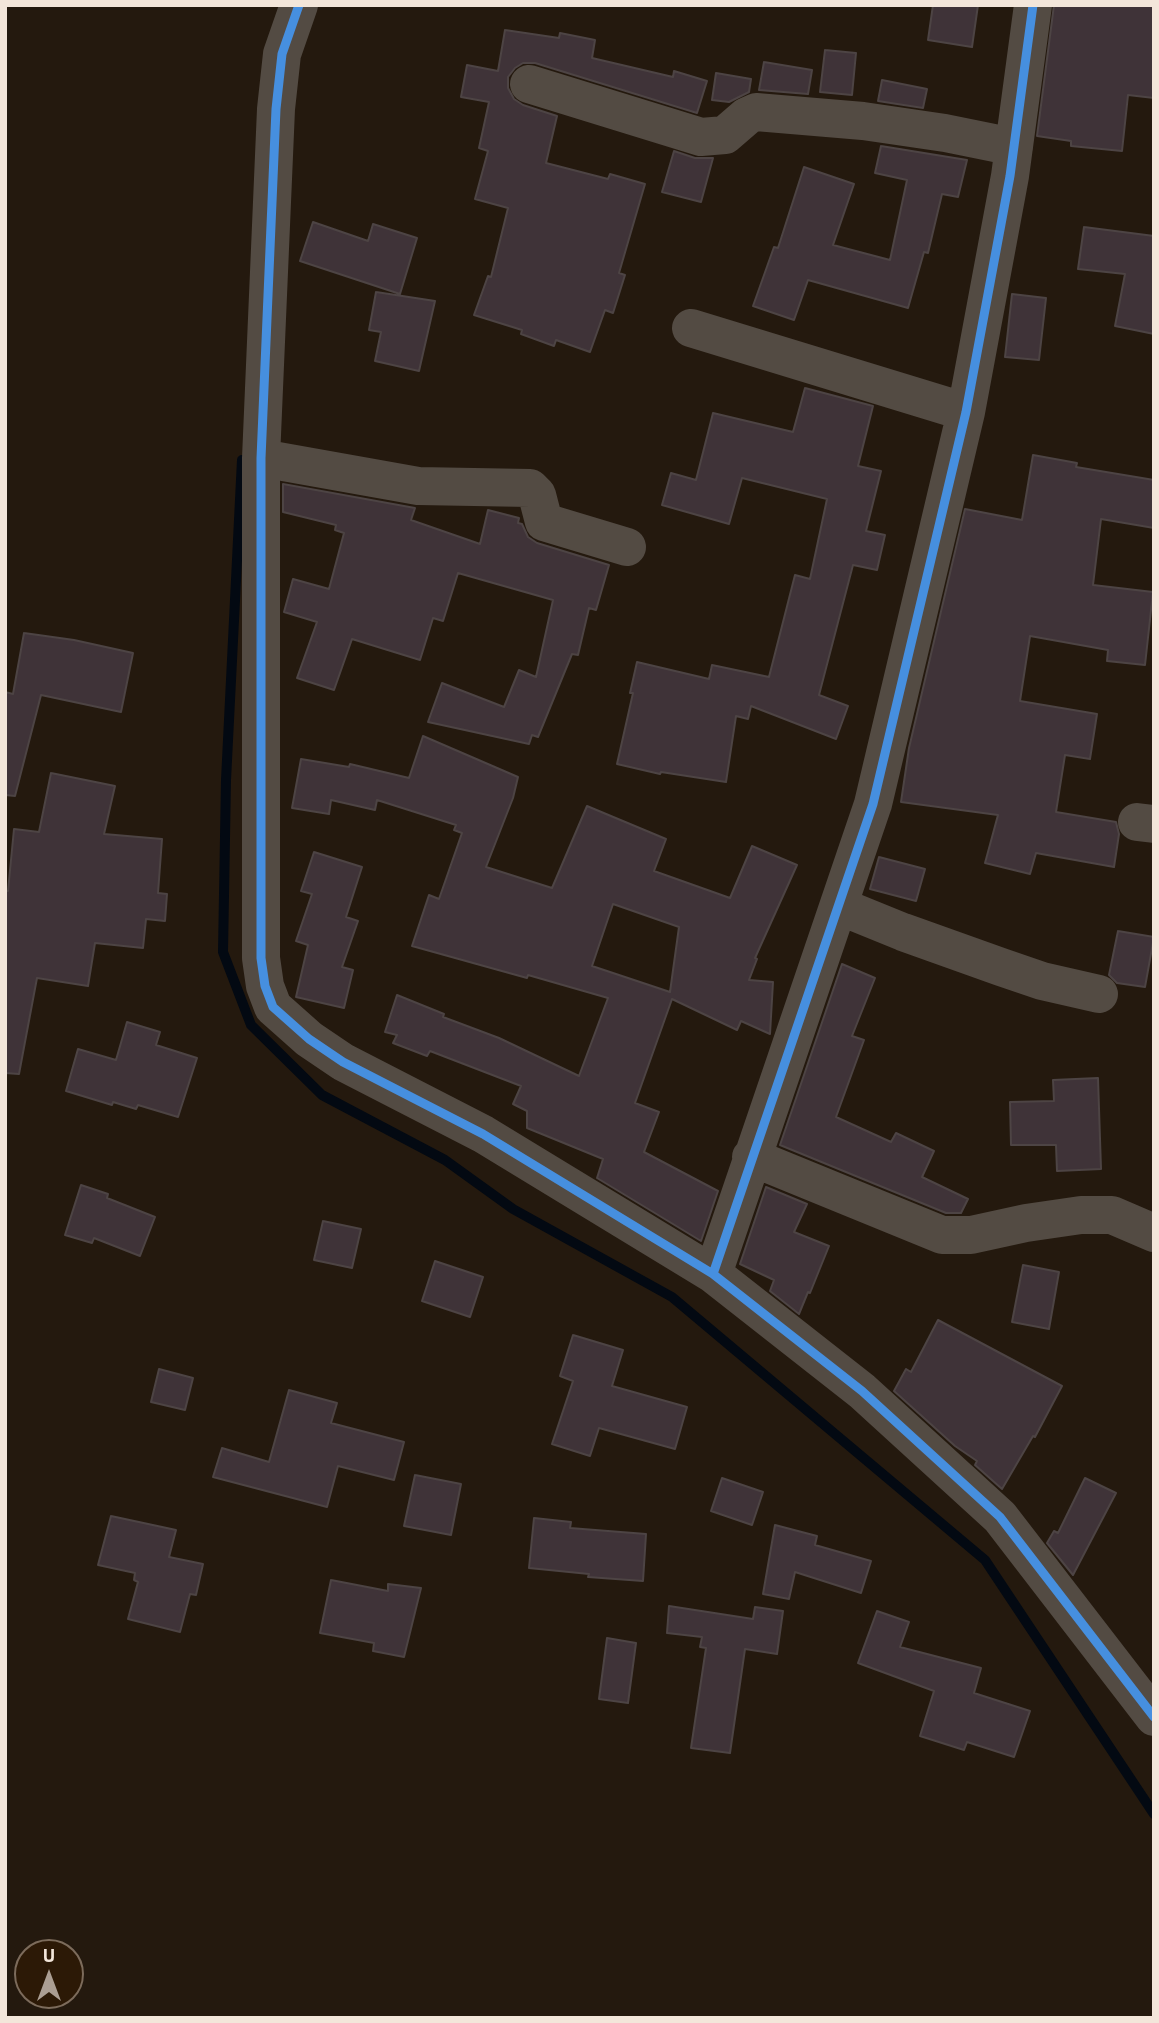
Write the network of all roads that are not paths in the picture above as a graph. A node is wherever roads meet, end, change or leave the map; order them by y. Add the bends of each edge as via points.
1 (299, 5) edge
2 (1033, 5) edge
3 (529, 83) dead end
4 (1014, 147) junction
5 (691, 328) dead end
6 (966, 412) junction
7 (261, 458) junction
8 (627, 547) dead end
9 (839, 906) junction
10 (1098, 994) dead end
11 (751, 1157) junction
12 (1154, 1233) edge
13 (713, 1274) junction
14 (1154, 1717) edge

1 - 7 street via 282,54 276,109
2 - 4 street
3 - 4 street via 701,137 725,135 756,112 863,121
4 - 6 street
5 - 6 street
6 - 9 street via 873,804
7 - 8 street via 418,486 530,488 537,495 544,522
7 - 13 street via 261,958 273,1007 343,1062 483,1134
9 - 10 street via 1022,974
9 - 11 street
11 - 12 street via 942,1235 971,1235 1081,1215 1112,1215
11 - 13 street
13 - 14 street via 862,1391 1000,1517

